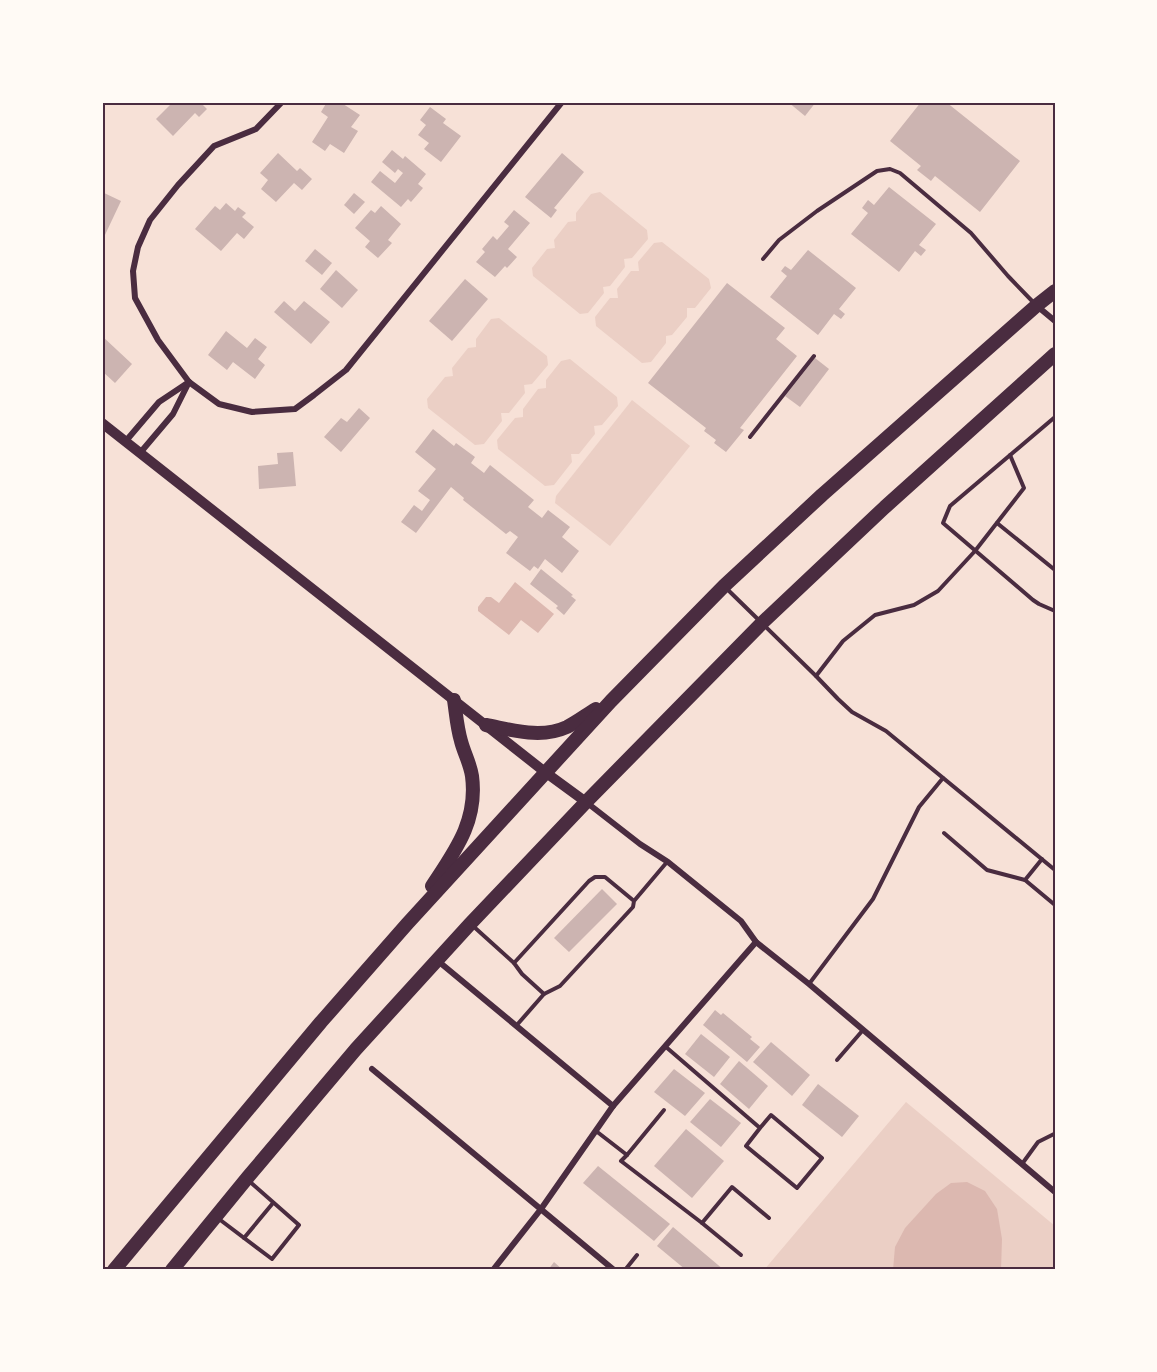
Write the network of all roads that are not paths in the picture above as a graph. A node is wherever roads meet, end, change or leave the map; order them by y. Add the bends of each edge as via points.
1 (282, 102) edge
2 (562, 102) edge
3 (763, 259) dead end
4 (1055, 291) edge
5 (1036, 306) junction
6 (1055, 321) edge
7 (1055, 354) edge
8 (813, 356) dead end
9 (189, 382) junction
10 (1055, 417) edge
11 (102, 423) edge
12 (750, 437) dead end
13 (125, 442) junction
14 (140, 453) junction
15 (1010, 455) junction
16 (997, 523) junction
17 (975, 551) junction
18 (1055, 570) edge
19 (724, 586) junction
20 (1055, 611) edge
21 (762, 623) junction
22 (816, 676) junction
23 (454, 700) junction
24 (611, 701) junction
25 (486, 725) junction
26 (545, 772) junction
27 (943, 778) junction
28 (586, 802) junction
29 (944, 833) dead end
30 (1042, 859) junction
31 (668, 861) junction
32 (1055, 870) edge
33 (1025, 880) junction
34 (634, 901) junction
35 (1055, 905) edge
36 (407, 924) junction
37 (470, 924) junction
38 (756, 942) junction
39 (437, 960) junction
40 (514, 963) junction
41 (809, 984) junction
42 (544, 994) junction
43 (516, 1026) junction
44 (863, 1030) junction
45 (665, 1046) junction
46 (837, 1060) dead end
47 (372, 1069) dead end
48 (613, 1106) junction
49 (664, 1110) dead end
50 (760, 1128) junction
51 (596, 1131) junction
52 (1055, 1135) edge
53 (627, 1155) junction
54 (1022, 1164) junction
55 (246, 1179) junction
56 (1055, 1192) edge
57 (273, 1203) junction
58 (541, 1209) junction
59 (216, 1217) junction
60 (769, 1218) dead end
61 (702, 1223) junction
62 (244, 1238) junction
63 (637, 1255) dead end
64 (741, 1255) dead end
65 (114, 1270) edge
66 (172, 1270) edge
67 (493, 1270) edge
68 (614, 1270) edge
69 (625, 1270) edge

1 - 9 street via 256,129 214,146 150,220 138,247 133,271 135,298 158,340
2 - 9 street via 346,370 314,395 295,409 252,412 219,405
3 - 5 lane via 779,240 817,211 877,171 890,168 971,233
4 - 5 highway
5 - 6 street
5 - 19 highway
7 - 21 highway
8 - 12 lane
9 - 13 street via 159,402
9 - 14 street via 173,414
10 - 15 lane
11 - 13 street
13 - 14 street
14 - 23 street
15 - 16 lane via 1024,488
15 - 17 lane via 950,506 943,524
16 - 17 lane
16 - 18 lane
17 - 20 lane via 1039,604
17 - 22 lane via 938,591 914,605 875,615 843,641
19 - 21 lane
19 - 24 highway
21 - 22 lane
21 - 28 highway
22 - 27 lane via 852,712 886,731
23 - 25 street
23 - 36 highway via 472,778 469,820 458,846
24 - 25 highway via 566,727 551,731 535,734
24 - 26 highway
25 - 26 street
26 - 28 street
26 - 36 highway
27 - 30 lane
27 - 41 lane via 919,807 873,899
28 - 31 street
28 - 37 highway
29 - 33 lane via 987,870
30 - 32 lane
30 - 33 lane
31 - 34 lane
31 - 38 street via 741,921
33 - 35 lane
34 - 40 lane via 609,879 595,877
34 - 42 lane via 633,907 560,986
36 - 65 highway
37 - 39 highway
37 - 40 lane
38 - 41 street
38 - 45 street
39 - 43 street
39 - 55 highway
40 - 42 lane
41 - 44 street
42 - 43 lane
43 - 48 street
44 - 46 lane
44 - 54 street
45 - 48 street
45 - 50 lane
47 - 58 street
48 - 51 street
49 - 53 lane
50 - 50 lane via 771,1115 822,1158 797,1188 746,1146
51 - 53 lane
51 - 58 street
52 - 54 lane via 1038,1142
53 - 61 lane via 621,1161
54 - 56 street
55 - 57 lane
55 - 59 highway
57 - 62 lane
57 - 62 lane via 299,1225 272,1259
58 - 67 street
58 - 68 street
59 - 62 lane
59 - 66 highway
60 - 61 lane via 732,1186
61 - 64 lane
63 - 69 lane

